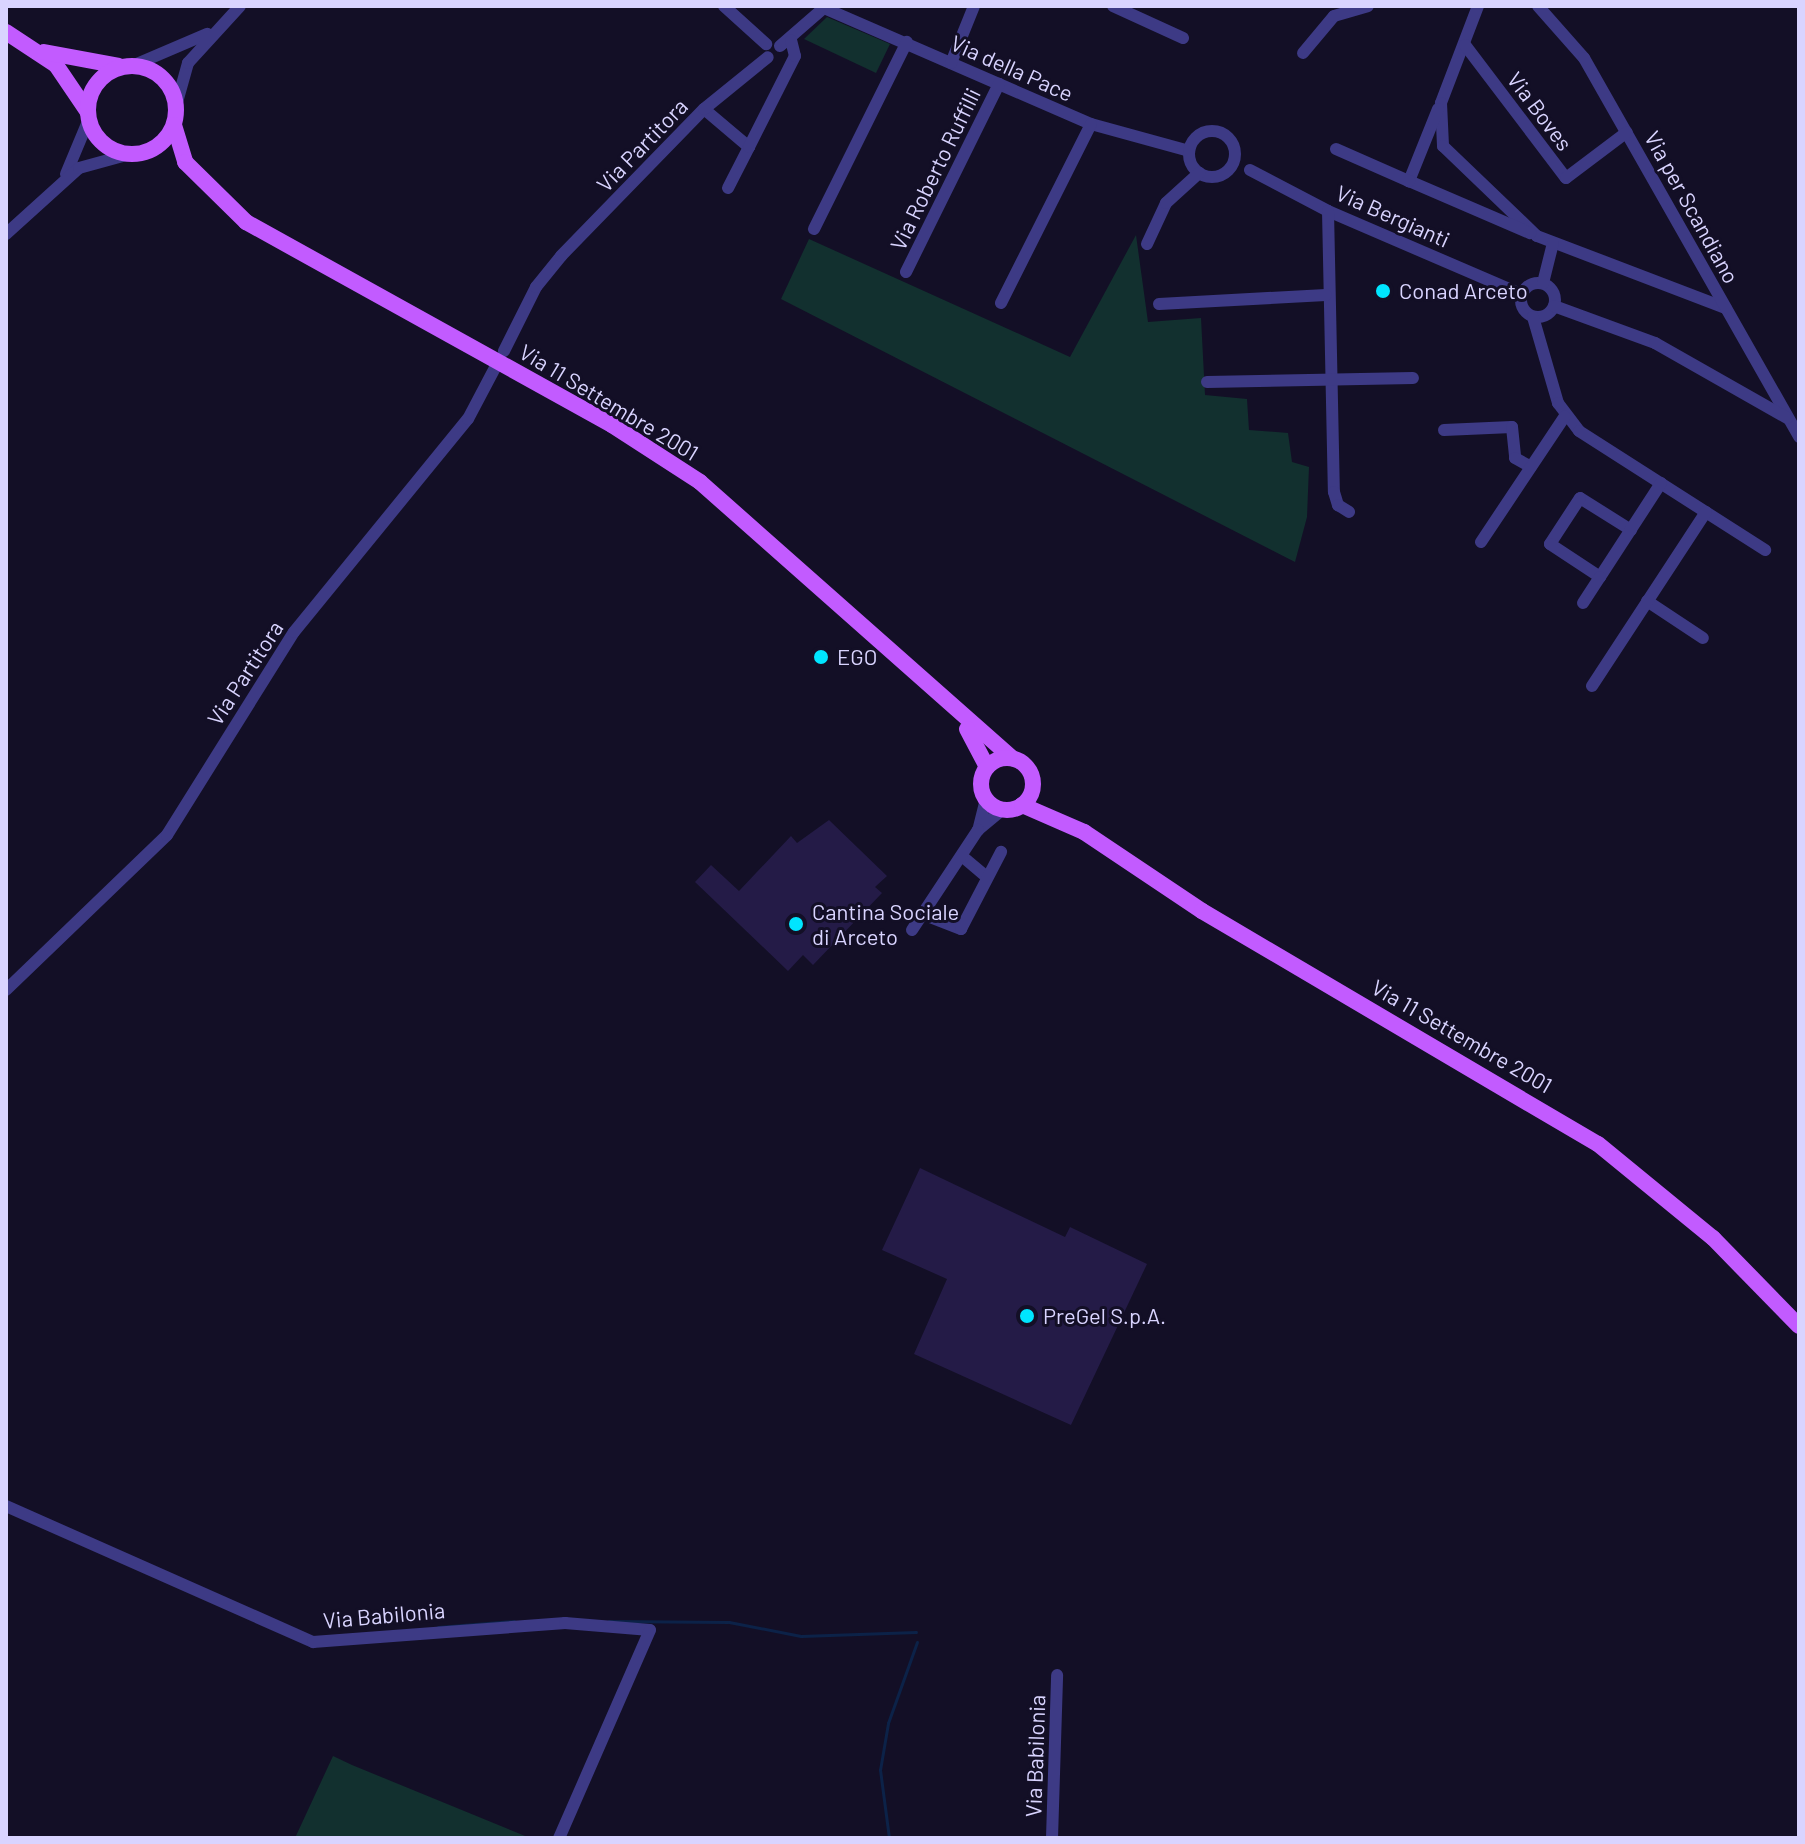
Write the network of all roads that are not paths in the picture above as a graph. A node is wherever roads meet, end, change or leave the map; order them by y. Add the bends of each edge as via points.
1 (240, 6) edge
2 (724, 6) edge
3 (974, 6) edge
4 (1113, 6) edge
5 (1368, 6) edge
6 (1478, 6) edge
7 (1538, 6) edge
8 (825, 7) edge
9 (1133, 11) edge
10 (213, 31) junction
11 (6, 32) edge
12 (1183, 38) dead end
13 (907, 42) junction
14 (786, 43) junction
15 (1465, 45) junction
16 (31, 47) junction
17 (767, 51) junction
18 (1303, 53) dead end
19 (951, 63) junction
20 (128, 66) junction
21 (999, 84) junction
22 (1441, 103) junction
23 (176, 106) junction
24 (704, 109) junction
25 (89, 116) junction
26 (1091, 124) junction
27 (174, 125) junction
28 (1627, 132) junction
29 (749, 147) junction
30 (1336, 149) dead end
31 (1189, 151) junction
32 (134, 154) junction
33 (1230, 166) junction
34 (1199, 173) junction
35 (197, 177) junction
36 (61, 179) junction
37 (1409, 181) junction
38 (728, 188) dead end
39 (1328, 211) junction
40 (814, 229) dead end
41 (6, 234) edge
42 (1537, 236) junction
43 (1553, 243) junction
44 (1147, 244) dead end
45 (906, 272) dead end
46 (1543, 283) junction
47 (1521, 294) junction
48 (1326, 295) junction
49 (1001, 303) dead end
50 (1159, 304) dead end
51 (1554, 306) junction
52 (1726, 308) junction
53 (1533, 317) junction
54 (501, 357) junction
55 (1759, 367) junction
56 (1413, 378) dead end
57 (1331, 380) junction
58 (1207, 382) dead end
59 (1740, 388) junction
60 (1565, 416) junction
61 (1789, 420) junction
62 (1444, 430) dead end
63 (1799, 437) edge
64 (1531, 467) junction
65 (1661, 483) junction
66 (1349, 512) dead end
67 (1706, 512) junction
68 (1631, 530) junction
69 (1481, 542) dead end
70 (1765, 550) dead end
71 (1600, 577) junction
72 (1647, 601) junction
73 (1583, 603) dead end
74 (1703, 638) dead end
75 (1592, 686) dead end
76 (960, 718) junction
77 (1012, 758) junction
78 (987, 767) junction
79 (1033, 788) junction
80 (986, 799) junction
81 (1022, 805) junction
82 (1003, 809) junction
83 (1072, 826) junction
84 (978, 830) junction
85 (1001, 852) dead end
86 (963, 857) junction
87 (986, 876) junction
88 (922, 914) junction
89 (912, 930) dead end
90 (6, 990) edge
91 (1799, 1326) edge
92 (6, 1506) edge
93 (1057, 1675) dead end
94 (559, 1838) edge
95 (1052, 1838) edge

1 - 10 street
2 - 17 street
3 - 19 street
4 - 9 street
5 - 18 street via 1334,16
6 - 15 street
7 - 28 street, Via per Scandiano via 1584,58
8 - 13 street, Via della Pace
8 - 14 street
9 - 12 street
10 - 20 street
10 - 23 street via 185,69
11 - 16 main road, Via 11 Settembre 2001
13 - 19 street, Via della Pace
13 - 40 street
14 - 17 street
14 - 29 street via 795,56
15 - 22 street
15 - 28 street, Via Boves via 1566,178
16 - 20 main road, Via 11 Settembre 2001
16 - 25 main road, Via 11 Settembre 2001 via 63,72
17 - 24 street, Via Partitora
19 - 21 street, Via della Pace
20 - 23 main road, Via 11 Settembre 2001 via 164,80
20 - 25 main road via 98,83
21 - 26 street, Via della Pace
21 - 45 street, Via Roberto Ruffilli
22 - 37 street
22 - 42 street via 1443,146
23 - 27 main road, Via 11 Settembre 2001
24 - 29 street
24 - 54 street, Via Partitora via 561,256 536,287
25 - 32 main road, Via 11 Settembre 2001 via 100,139
25 - 36 street
26 - 31 street, Via della Pace
26 - 49 street
27 - 32 main road via 156,147
27 - 35 main road, Via 11 Settembre 2001 via 178,150
28 - 52 street, Via per Scandiano
29 - 38 street
30 - 37 street
31 - 33 street via 1199,134 1219,132 1230,140
31 - 34 street
32 - 35 main road, Via 11 Settembre 2001 via 162,157
32 - 36 street via 90,163
33 - 34 street, Via Bergianti
33 - 39 street, Via Bergianti via 1250,170
34 - 44 street via 1166,203
35 - 54 main road, Via 11 Settembre 2001 via 273,241
36 - 41 street
37 - 42 street
39 - 47 street, Via Bergianti
39 - 48 street
42 - 43 street
43 - 46 street
43 - 52 street
46 - 47 street via 1532,283
46 - 51 street via 1555,294
47 - 53 street via 1521,305
48 - 50 street
48 - 57 street
51 - 53 street
51 - 59 street via 1655,343
52 - 55 street, Via per Scandiano
53 - 60 street via 1542,362
54 - 76 main road, Via 11 Settembre 2001 via 737,510
54 - 90 street, Via Partitora via 468,419 294,632 167,835
55 - 59 street
55 - 61 street, Via per Scandiano
56 - 57 street
57 - 58 street
57 - 66 street via 1334,492 1338,505
59 - 61 street
60 - 64 street
60 - 65 street
61 - 63 street, Via per Scandiano
62 - 64 street via 1512,427 1515,458
64 - 69 street
65 - 67 street
65 - 68 street
67 - 70 street
67 - 72 street
68 - 71 street
68 - 71 street via 1580,498 1550,544
71 - 73 street
72 - 74 street
72 - 75 street
76 - 77 main road, Via 11 Settembre 2001
76 - 78 main road, Via 11 Settembre 2001
77 - 78 main road
77 - 79 main road, Via 11 Settembre 2001 via 1031,772
78 - 80 main road via 981,782
79 - 81 main road
79 - 83 main road, Via 11 Settembre 2001
80 - 82 main road
80 - 84 street
81 - 82 main road
81 - 83 main road, Via 11 Settembre 2001
82 - 84 street
83 - 91 main road, Via 11 Settembre 2001 via 1202,911 1598,1144 1713,1238
84 - 86 street
85 - 87 street
86 - 87 street
86 - 88 street
87 - 88 street via 961,929
88 - 89 street
92 - 94 street, Via Babilonia via 313,1642 565,1623 650,1630
93 - 95 street, Via Babilonia

